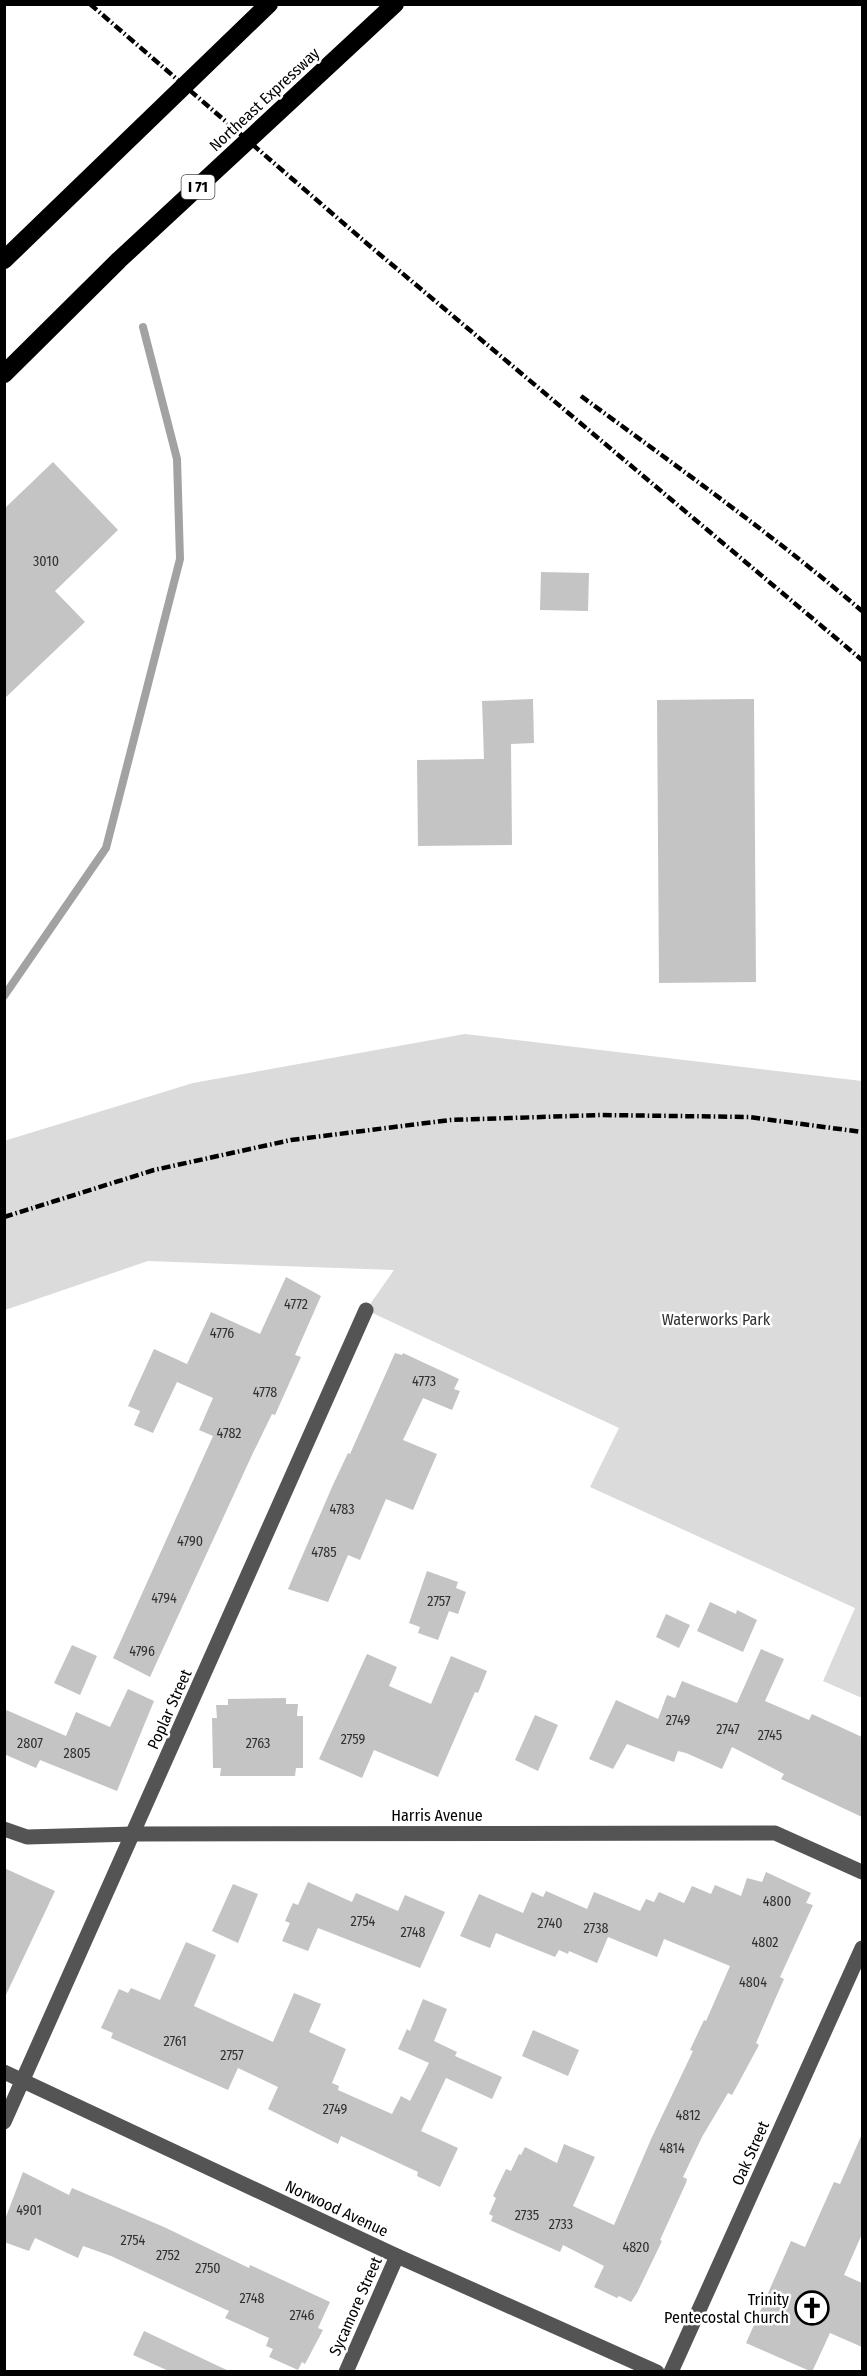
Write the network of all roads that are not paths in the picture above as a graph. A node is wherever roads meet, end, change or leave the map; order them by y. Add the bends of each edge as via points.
1 (269, 4) edge
2 (395, 4) edge
3 (4, 260) edge
4 (4, 374) edge
5 (366, 1310) dead end
6 (4, 1829) edge
7 (133, 1834) junction
8 (862, 1872) edge
9 (862, 1948) edge
10 (4, 2072) edge
11 (24, 2081) junction
12 (4, 2122) edge
13 (397, 2256) junction
14 (346, 2372) edge
15 (657, 2372) edge
16 (671, 2372) edge

1 - 3 highway
2 - 4 highway, Northeast Expressway / I 71 via 119,260
5 - 7 street, Poplar Street
6 - 7 street, Harris Avenue via 27,1837
7 - 8 street, Harris Avenue via 775,1833
7 - 11 street, Poplar Street
9 - 16 street, Oak Street
10 - 11 street, Norwood Avenue
11 - 12 street, Poplar Street
11 - 13 street, Norwood Avenue
13 - 14 street, Sycamore Street
13 - 15 street, Norwood Avenue

